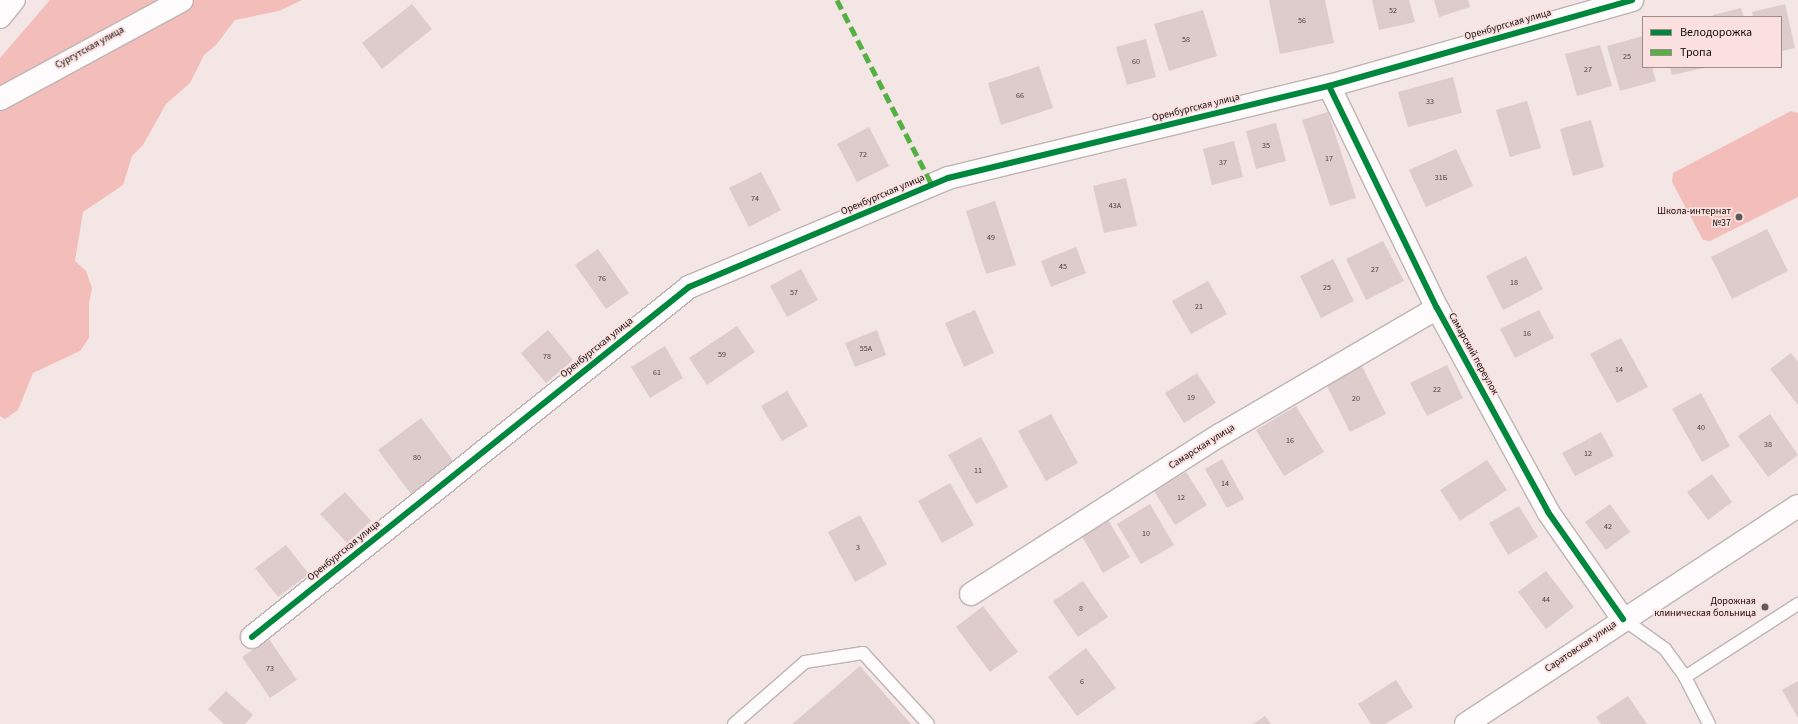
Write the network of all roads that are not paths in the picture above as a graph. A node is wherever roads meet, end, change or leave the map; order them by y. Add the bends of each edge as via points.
1 (14, 0) edge
2 (182, 0) edge
3 (1632, 0) edge
4 (0, 17) edge
5 (1329, 86) junction
6 (0, 99) edge
7 (1437, 308) junction
8 (1798, 506) edge
9 (971, 594) dead end
10 (1798, 604) edge
11 (1623, 618) junction
12 (252, 637) dead end
13 (1685, 676) junction
14 (734, 724) edge
15 (928, 724) edge
16 (1466, 724) edge
17 (1709, 724) edge

1 - 4 street
2 - 6 street, Сургутская улица
3 - 5 street, Оренбургская улица
5 - 7 street, Самарский переулок
5 - 12 street, Оренбургская улица via 948,178 690,287
7 - 9 street, Самарская улица via 1220,435
7 - 11 street, Самарский переулок via 1548,512
8 - 11 street, Саратовская улица
10 - 13 lane
11 - 13 lane via 1665,649
11 - 16 street, Саратовская улица
13 - 17 lane
14 - 15 lane via 805,662 863,653

